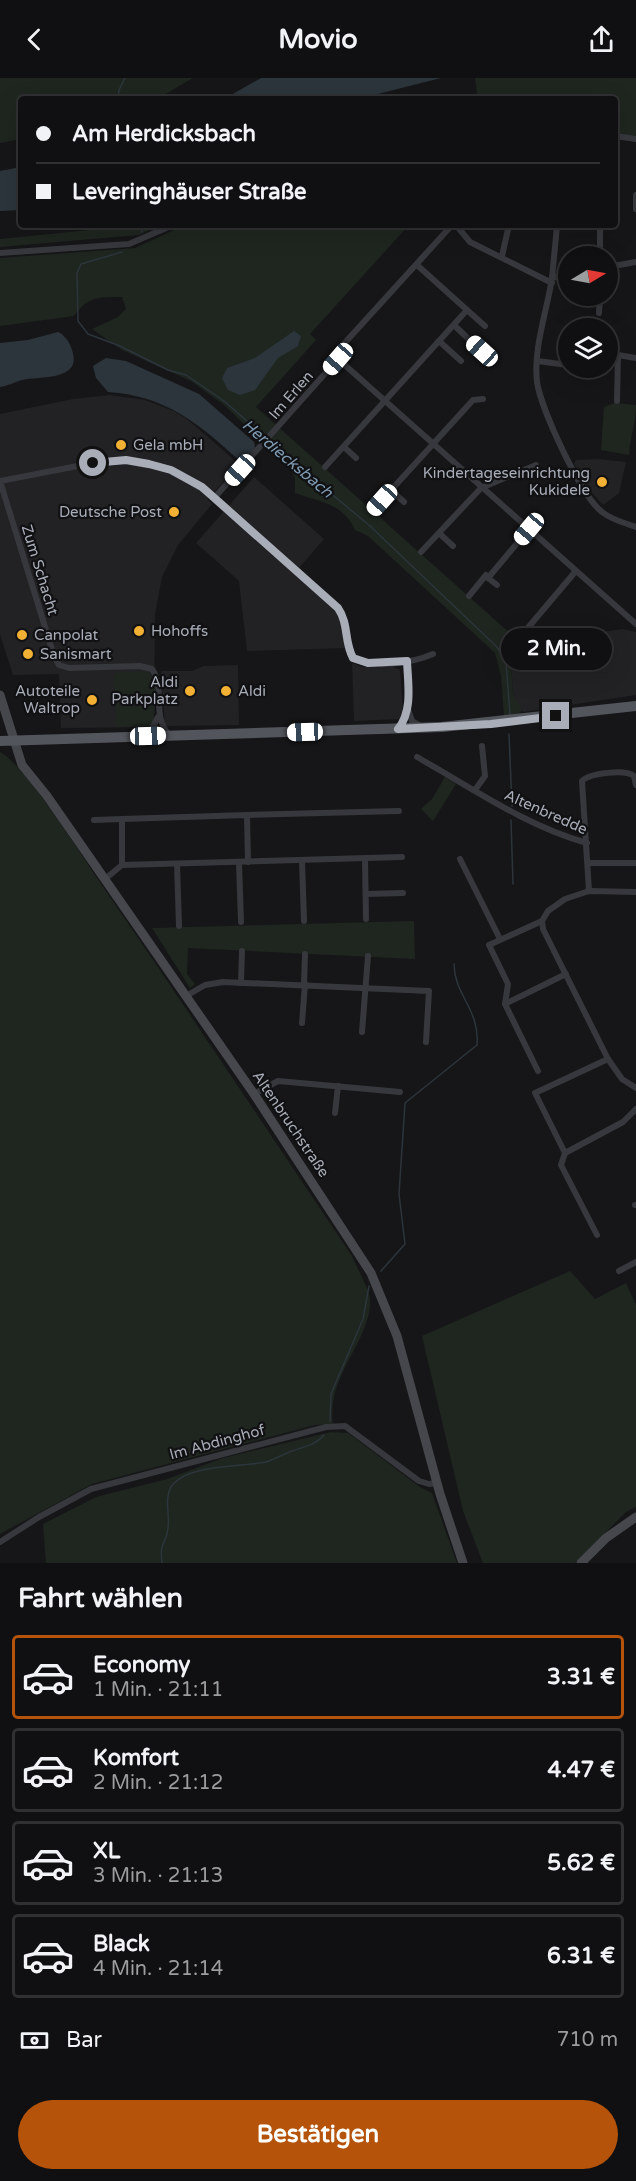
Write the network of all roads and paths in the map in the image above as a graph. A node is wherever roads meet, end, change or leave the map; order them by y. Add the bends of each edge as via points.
1 (618, 136) edge
2 (636, 139) edge
3 (636, 195) edge
4 (636, 203) edge
5 (636, 209) edge
6 (166, 228) edge
7 (451, 228) edge
8 (457, 228) edge
9 (508, 228) edge
10 (557, 228) edge
11 (600, 228) dead end
12 (600, 246) edge
13 (0, 253) edge
14 (502, 256) junction
15 (636, 262) edge
16 (417, 265) junction
17 (618, 265) edge
18 (558, 278) edge
19 (552, 280) junction
20 (599, 306) edge
21 (467, 310) junction
22 (599, 313) dead end
23 (454, 326) junction
24 (485, 326) dead end
25 (439, 341) junction
26 (482, 351) dead end
27 (618, 355) edge
28 (636, 358) edge
29 (338, 359) junction
30 (460, 361) dead end
31 (537, 361) junction
32 (558, 364) edge
33 (618, 378) edge
34 (483, 399) dead end
35 (386, 401) junction
36 (617, 401) dead end
37 (434, 444) junction
38 (344, 447) junction
39 (356, 458) dead end
40 (536, 465) dead end
41 (326, 467) dead end
42 (0, 481) edge
43 (481, 488) junction
44 (392, 490) junction
45 (214, 497) junction
46 (404, 502) dead end
47 (374, 510) dead end
48 (636, 527) edge
49 (529, 529) junction
50 (439, 533) junction
51 (453, 546) dead end
52 (422, 552) dead end
53 (575, 572) junction
54 (488, 578) junction
55 (497, 585) dead end
56 (469, 596) dead end
57 (636, 624) edge
58 (521, 636) dead end
59 (433, 654) dead end
60 (407, 661) junction
61 (0, 695) edge
62 (636, 706) edge
63 (408, 709) junction
64 (159, 716) junction
65 (427, 728) junction
66 (398, 729) junction
67 (170, 735) junction
68 (148, 736) junction
69 (14, 740) junction
70 (0, 741) edge
71 (482, 746) dead end
72 (417, 758) dead end
73 (636, 785) edge
74 (475, 790) junction
75 (399, 811) dead end
76 (247, 815) junction
77 (122, 819) junction
78 (94, 820) dead end
79 (588, 843) junction
80 (402, 857) dead end
81 (365, 859) junction
82 (460, 859) dead end
83 (302, 861) junction
84 (248, 862) junction
85 (239, 863) junction
86 (589, 863) junction
87 (636, 863) edge
88 (177, 864) junction
89 (122, 866) junction
90 (105, 879) junction
91 (589, 891) junction
92 (636, 892) edge
93 (403, 893) dead end
94 (366, 894) junction
95 (366, 918) dead end
96 (304, 921) dead end
97 (542, 921) junction
98 (242, 922) dead end
99 (179, 926) dead end
100 (500, 939) junction
101 (242, 951) dead end
102 (305, 954) dead end
103 (368, 956) dead end
104 (566, 974) junction
105 (241, 983) junction
106 (304, 984) junction
107 (365, 986) junction
108 (186, 996) junction
109 (505, 1004) junction
110 (302, 1023) dead end
111 (362, 1032) dead end
112 (426, 1041) dead end
113 (608, 1059) junction
114 (538, 1071) dead end
115 (338, 1086) junction
116 (636, 1088) edge
117 (400, 1092) dead end
118 (254, 1094) junction
119 (636, 1109) edge
120 (335, 1113) dead end
121 (565, 1153) junction
122 (597, 1235) dead end
123 (636, 1262) edge
124 (619, 1270) dead end
125 (437, 1483) junction
126 (636, 1517) edge
127 (0, 1542) edge
128 (463, 1563) edge
129 (581, 1563) edge

1 - 2 street
3 - 4 street
4 - 5 street
6 - 13 street via 129,244
7 - 16 street, Im Erlen
8 - 14 street, Im Erlen via 470,242
9 - 14 street
10 - 19 street
11 - 12 street
14 - 19 street, Im Erlen
15 - 17 street
16 - 21 street
16 - 29 street, Im Erlen via 341,347
18 - 19 street
19 - 31 street
20 - 22 street
21 - 23 street
21 - 24 street
23 - 25 street
23 - 26 street
25 - 30 street
25 - 35 street
27 - 28 street
29 - 35 street
29 - 45 street, Im Erlen
31 - 32 street
31 - 48 street via 537,383 578,479 602,512
33 - 36 street
34 - 37 street via 473,400
35 - 37 street
35 - 38 street
37 - 43 street
37 - 44 street
38 - 39 street
38 - 41 street
40 - 43 street
42 - 45 street via 126,460 171,470
42 - 64 street, Zum Schacht via 59,665 153,669 157,675
43 - 49 street
43 - 50 street
44 - 46 street
44 - 47 street
45 - 60 street via 338,608 348,628 353,658 368,663
49 - 53 street
49 - 54 street
50 - 51 street
50 - 52 street
53 - 57 street
53 - 58 street
54 - 55 street
54 - 56 street via 486,575
59 - 60 street
60 - 63 street
61 - 69 street, Altenbruchstraße
62 - 65 main road
63 - 65 street via 416,725
63 - 66 street
64 - 67 street, Zum Schacht
64 - 68 street
65 - 66 main road
66 - 67 main road
67 - 68 main road
68 - 69 main road
69 - 70 main road
69 - 90 street, Altenbruchstraße via 22,765
71 - 74 street via 485,776
72 - 74 street, Altenbredde
73 - 79 street via 629,773 583,779
74 - 79 street, Altenbredde via 508,810
75 - 76 street
76 - 77 street
76 - 84 street
77 - 78 street
77 - 89 street
79 - 86 street, Altenbredde
80 - 81 street
81 - 83 street
81 - 94 street
82 - 100 street
83 - 84 street
83 - 96 street
84 - 85 street
85 - 88 street
85 - 98 street
86 - 87 street
86 - 91 street, Altenbredde
88 - 89 street
88 - 99 street
89 - 90 street
90 - 108 street, Altenbruchstraße
91 - 92 street
91 - 97 street via 565,899 548,911
93 - 94 street
94 - 95 street
97 - 100 street
97 - 104 street
100 - 109 street via 489,945 508,984
101 - 105 street
102 - 106 street
103 - 107 street
104 - 109 street
104 - 113 street
105 - 106 street
105 - 108 street via 205,984
106 - 107 street
106 - 110 street
107 - 111 street
107 - 112 street via 429,991
108 - 118 street, Altenbruchstraße
109 - 114 street
113 - 116 street via 622,1079
113 - 121 street via 535,1093
115 - 117 street
115 - 118 street via 278,1081
115 - 120 street
118 - 125 street, Altenbruchstraße via 377,1283 397,1336
119 - 121 street via 623,1122
121 - 122 street via 561,1165
123 - 124 street
125 - 127 street, Im Abdinghof via 419,1481 345,1426 326,1427 91,1489
125 - 128 street, Altenbruchstraße
126 - 129 street via 606,1538

